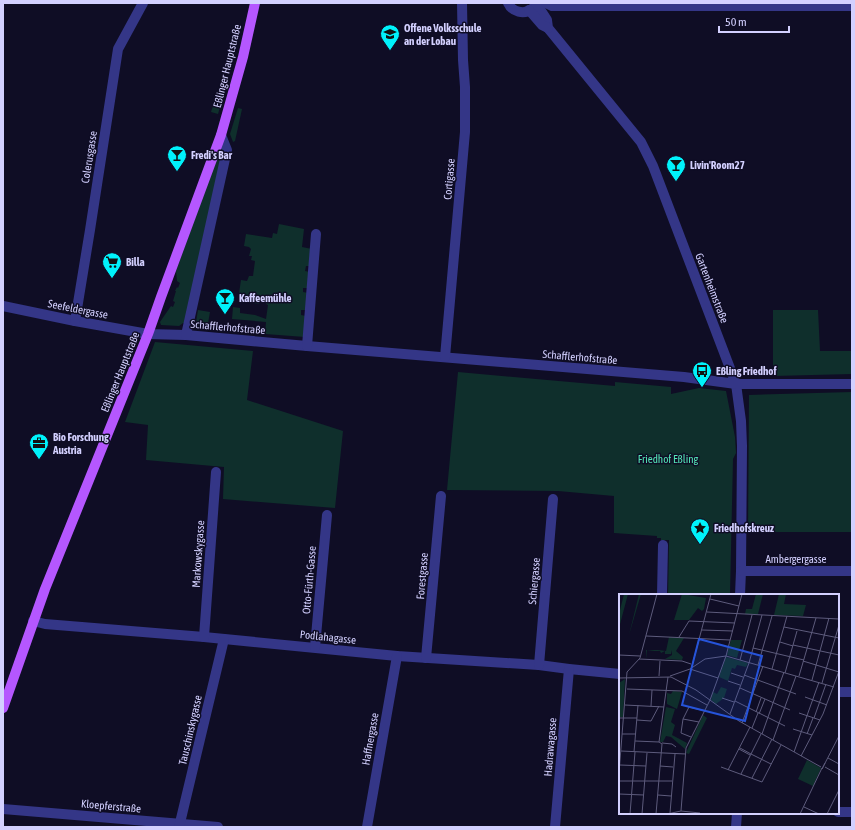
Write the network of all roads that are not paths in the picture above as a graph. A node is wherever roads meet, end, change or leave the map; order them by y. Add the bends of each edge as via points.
1 (143, 3) edge
2 (255, 3) edge
3 (462, 3) edge
4 (508, 3) edge
5 (546, 3) edge
6 (720, 4) edge
7 (534, 5) edge
8 (852, 6) edge
9 (221, 135) junction
10 (316, 234) dead end
11 (3, 306) edge
12 (75, 321) junction
13 (148, 334) junction
14 (186, 335) junction
15 (306, 346) junction
16 (445, 357) junction
17 (736, 384) junction
18 (852, 384) edge
19 (216, 472) dead end
20 (441, 496) dead end
21 (553, 499) dead end
22 (327, 515) dead end
23 (663, 545) dead end
24 (741, 571) junction
25 (852, 571) edge
26 (662, 594) edge
27 (740, 594) edge
28 (33, 621) junction
29 (204, 637) junction
30 (224, 639) junction
31 (315, 647) junction
32 (397, 656) junction
33 (426, 658) junction
34 (539, 665) junction
35 (569, 669) junction
36 (619, 674) edge
37 (839, 692) edge
38 (852, 692) edge
39 (3, 708) edge
40 (3, 809) edge
41 (839, 812) edge
42 (852, 812) edge
43 (737, 814) edge
44 (180, 825) edge
45 (218, 827) edge
46 (367, 827) edge
47 (555, 827) edge
48 (736, 827) edge

1 - 12 street, Colerusgasse via 118,49
2 - 9 main road, Eßlinger Hauptstraße
3 - 16 street, Cortigasse via 465,132
4 - 7 street, Gartenheimstraße via 518,12 525,12
5 - 6 street via 552,6
6 - 8 street
7 - 17 street, Gartenheimstraße via 542,25 548,28 641,142 653,166
9 - 13 main road, Eßlinger Hauptstraße
9 - 14 street via 227,150
10 - 15 street
11 - 12 street, Seefeldergasse
12 - 13 street, Seefeldergasse
13 - 14 street, Schafflerhofstraße
13 - 28 main road, Eßlinger Hauptstraße
14 - 15 street, Schafflerhofstraße
15 - 16 street, Schafflerhofstraße
16 - 17 street, Schafflerhofstraße via 696,378
17 - 18 street, Schafflerhofstraße
17 - 24 street, Gartenheimstraße via 742,446
19 - 29 street, Markowskygasse
20 - 33 street, Forestgasse
21 - 34 street, Schiergasse
22 - 31 street, Otto-Fürth-Gasse
23 - 26 street
24 - 25 street, Ambergergasse
24 - 27 street, Gartenheimstraße
28 - 29 street, Podlahagasse
28 - 39 main road, Eßlinger Hauptstraße
29 - 30 street, Podlahagasse
30 - 31 street, Podlahagasse
30 - 44 street, Tauschinskygasse
31 - 32 street, Podlahagasse
32 - 33 street, Podlahagasse
32 - 46 street, Haffnergasse
33 - 34 street, Podlahagasse
34 - 35 street, Podlahagasse
35 - 36 street, Podlahagasse
35 - 47 street, Hadrawagasse
37 - 38 street
40 - 44 street, Kloepferstraße
41 - 42 street
43 - 48 street
44 - 45 street, Kloepferstraße

